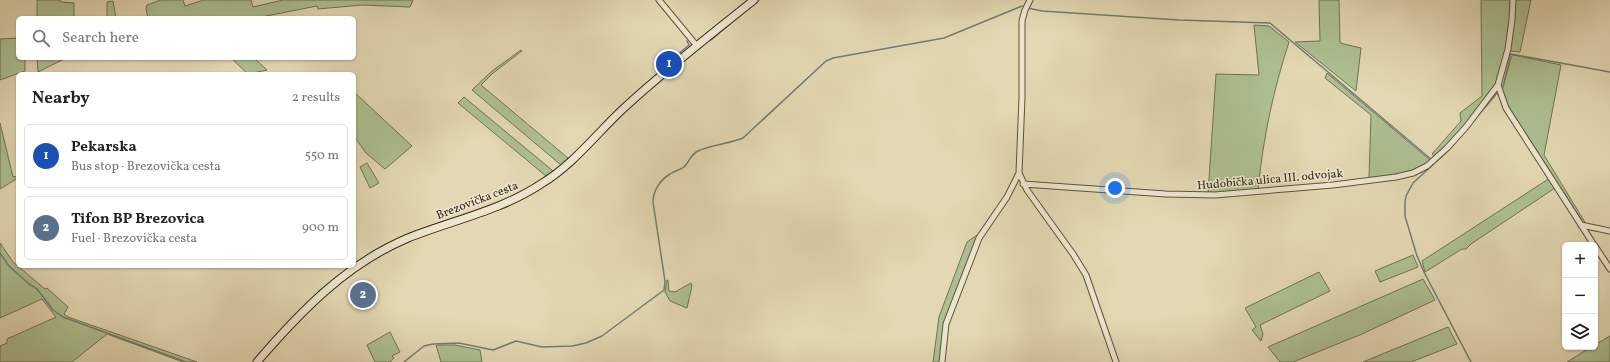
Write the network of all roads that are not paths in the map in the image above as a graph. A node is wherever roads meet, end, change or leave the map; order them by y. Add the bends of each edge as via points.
1 (659, 0) edge
2 (754, 0) edge
3 (1030, 0) edge
4 (1513, 0) edge
5 (697, 46) junction
6 (1498, 85) junction
7 (1019, 173) junction
8 (1023, 184) junction
9 (1581, 225) junction
10 (1610, 231) edge
11 (1592, 242) edge
12 (1598, 252) edge
13 (1610, 269) edge
14 (257, 362) edge
15 (942, 362) edge
16 (1116, 362) edge

1 - 5 street
2 - 5 main road, Brezovička cesta
3 - 7 street via 1023,14 1021,30
4 - 6 street via 1508,49
5 - 14 main road, Brezovička cesta via 623,109 557,174 513,200 408,239 368,260 315,300
6 - 8 street, Hudobička ulica III. odvojak via 1447,148 1423,168 1406,176 1215,195
6 - 9 street via 1506,108
7 - 8 street
7 - 15 street via 1007,197 979,238 946,324
8 - 16 street via 1083,270
9 - 10 street
9 - 11 street
12 - 13 street

